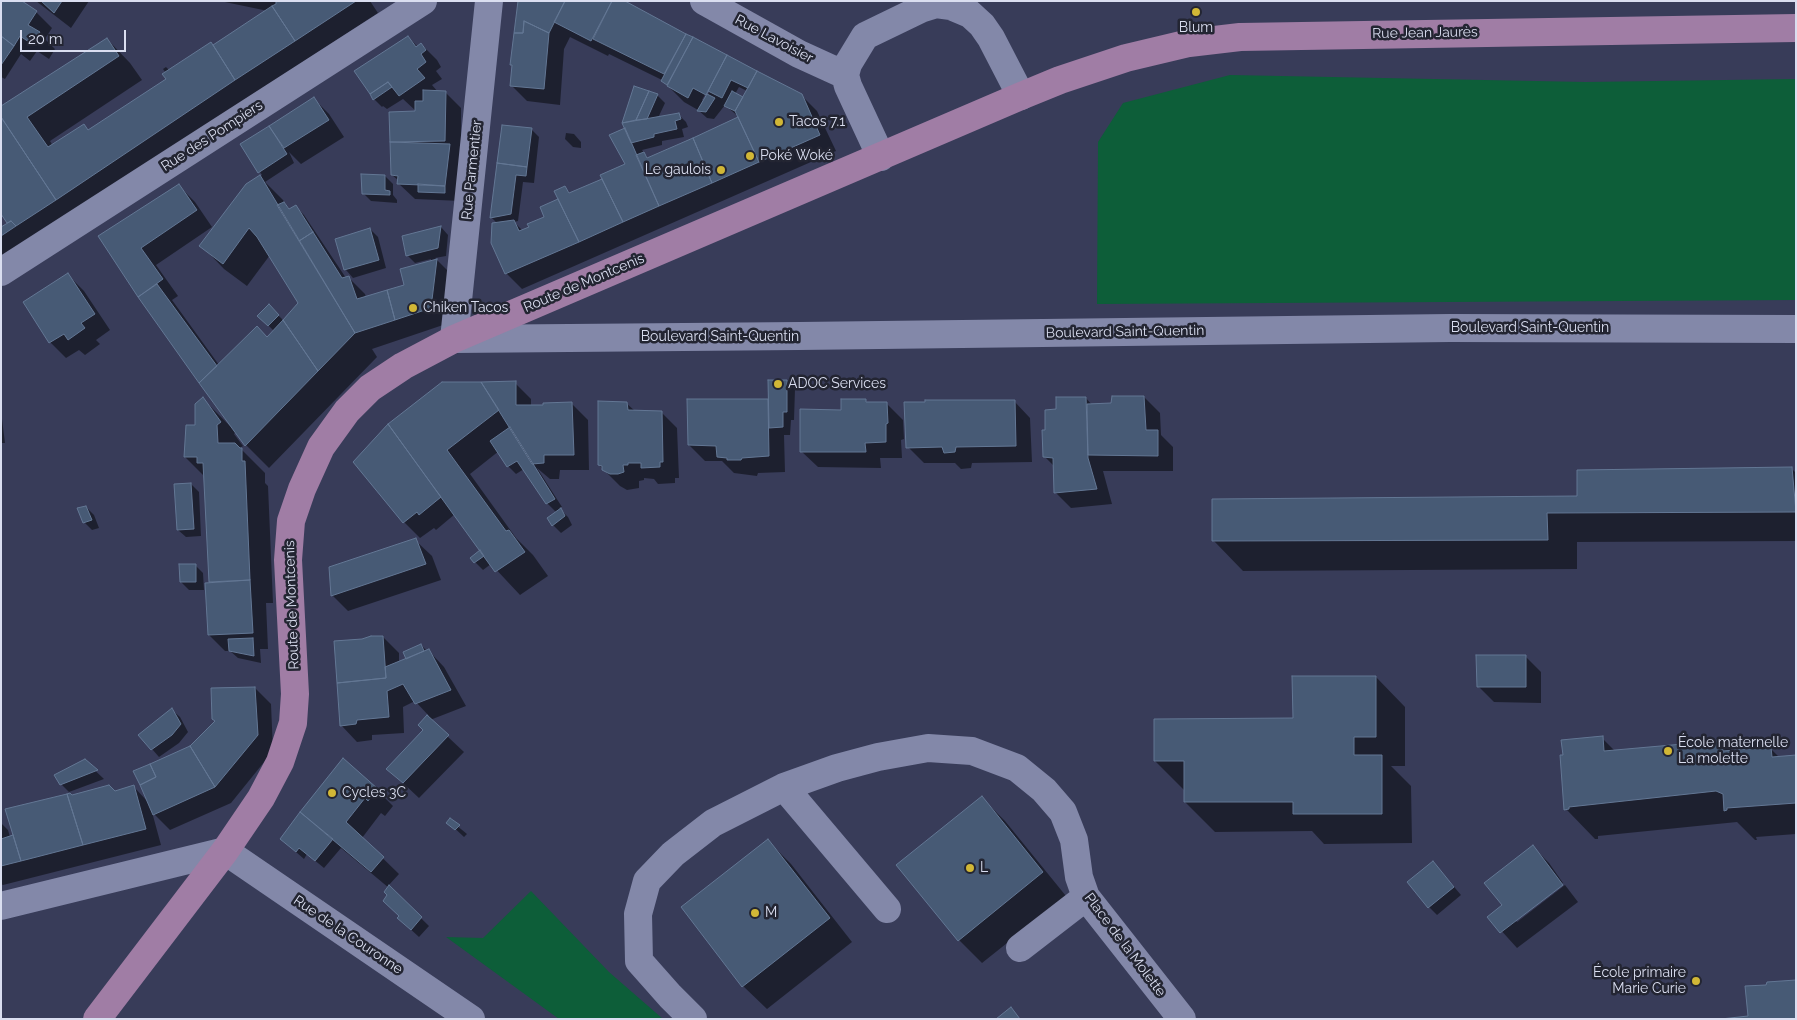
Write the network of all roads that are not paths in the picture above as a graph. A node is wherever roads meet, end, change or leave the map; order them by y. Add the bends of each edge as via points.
1 (423, 1) edge
2 (489, 1) edge
3 (704, 1) edge
4 (973, 8) edge
5 (1796, 28) edge
6 (845, 75) junction
7 (1020, 96) junction
8 (881, 157) junction
9 (1, 272) edge
10 (1796, 329) edge
11 (454, 339) junction
12 (784, 787) junction
13 (224, 851) junction
14 (1086, 898) junction
15 (1, 906) edge
16 (887, 909) dead end
17 (1020, 948) dead end
18 (97, 1019) edge
19 (471, 1019) edge
20 (693, 1019) edge
21 (1182, 1019) edge

1 - 9 street, Rue des Pompiers
2 - 11 street, Rue Parmentier
3 - 6 street, Rue Lavoisier via 799,54
4 - 6 street via 936,4 865,36
4 - 7 street
5 - 7 main road, Rue Jean Jaurès via 1240,37 1189,42 1144,53
6 - 8 street
7 - 8 main road, Route de Montcenis
8 - 11 main road, Route de Montcenis
10 - 11 street, Boulevard Saint-Quentin via 1450,328
11 - 13 main road, Route de Montcenis via 370,388 347,411 321,447 302,489 291,521 288,560 295,694 293,723 280,762 261,798
12 - 14 street, Place de la Molette via 878,757 928,748 972,751 1017,768 1044,790 1063,812 1074,840 1079,878
12 - 16 street
12 - 20 street, Place de la Molette via 713,823 673,854 647,881 638,914 639,961
13 - 15 street
13 - 18 main road, Route de Montcenis
13 - 19 street, Rue de la Couronne
14 - 17 street
14 - 21 street, Place de la Molette

